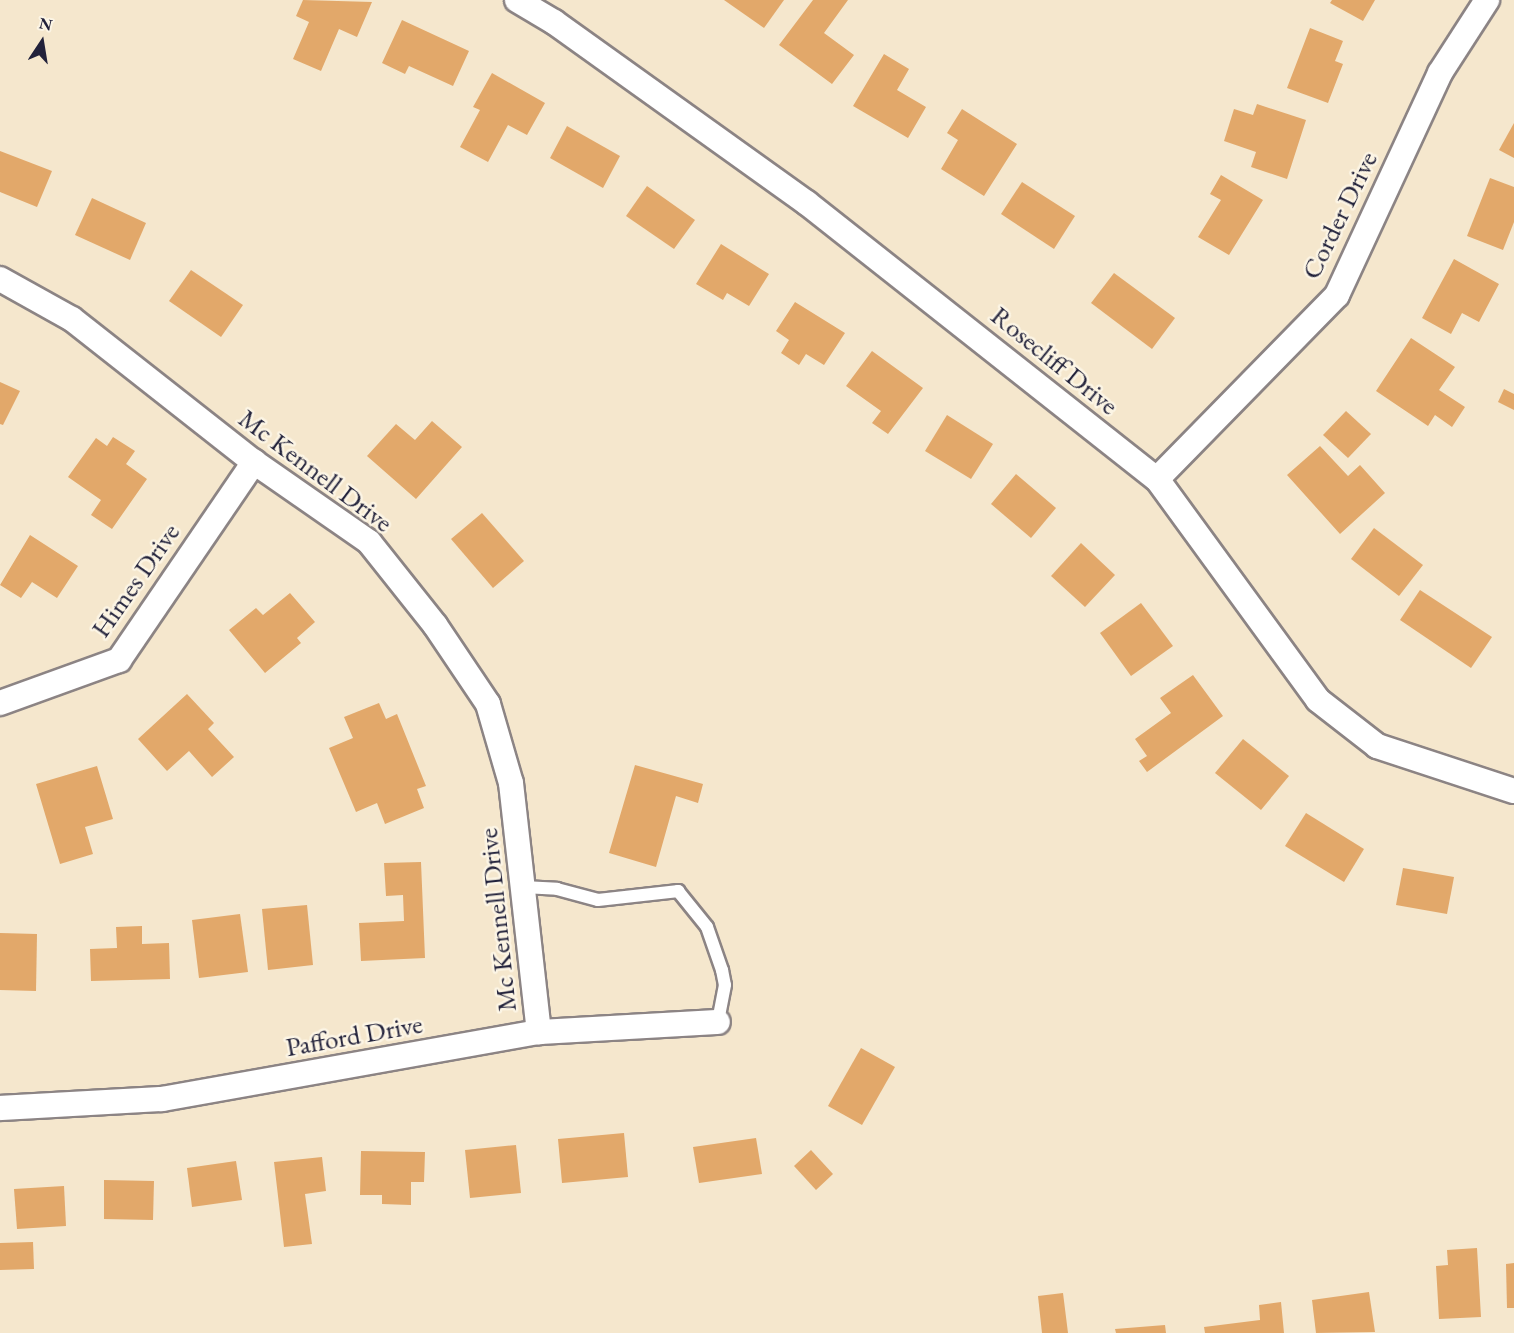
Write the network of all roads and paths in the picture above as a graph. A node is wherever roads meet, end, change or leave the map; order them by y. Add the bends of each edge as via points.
1 (517, 0) edge
2 (1487, 0) edge
3 (0, 279) edge
4 (254, 462) junction
5 (1156, 479) junction
6 (0, 703) edge
7 (1514, 791) edge
8 (523, 887) junction
9 (718, 1022) joint
10 (539, 1032) junction
11 (0, 1108) edge

1 - 5 street, Rosecliff Drive via 554,22 807,203
2 - 5 street, Corder Drive via 1440,73 1337,295
3 - 4 street, Mc Kennell Drive via 72,319
4 - 6 street, Himes Drive via 120,660
4 - 8 street, Mc Kennell Drive via 369,542 435,625 488,704 511,783
5 - 7 street, Rosecliff Drive via 1318,700 1377,746
8 - 9 lane via 557,889 598,900 678,891 707,927 722,970 725,985
8 - 10 street, Mc Kennell Drive
9 - 10 street, Pafford Drive
10 - 11 street, Pafford Drive via 162,1099

